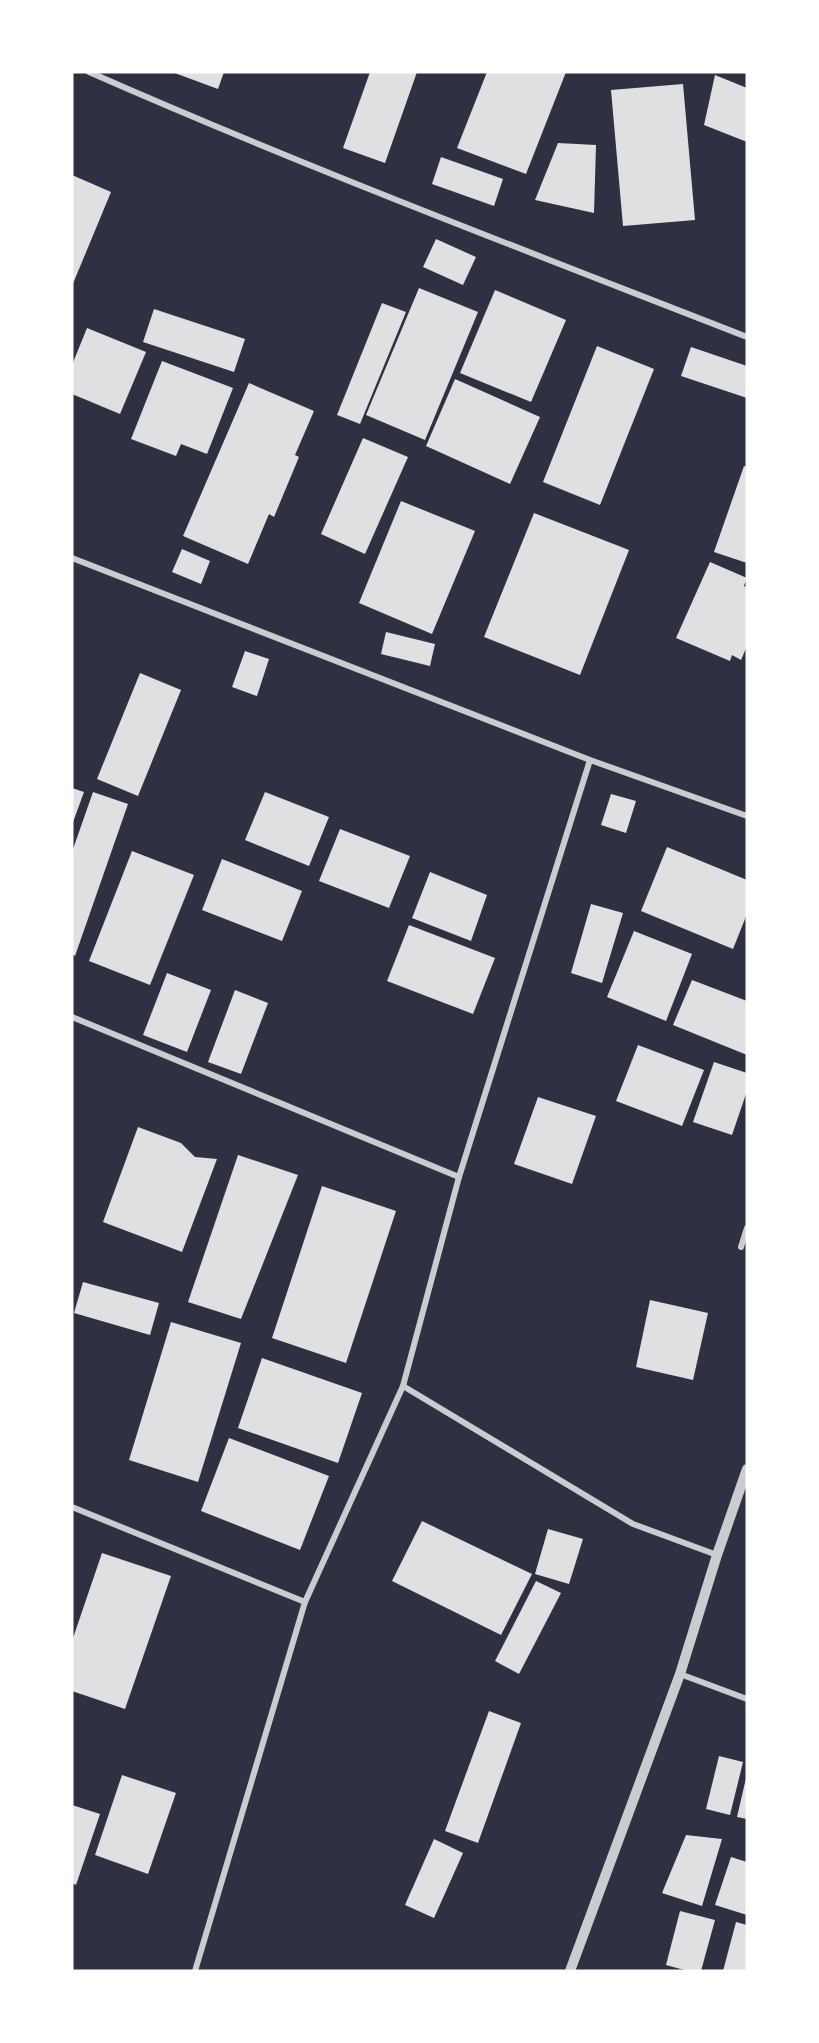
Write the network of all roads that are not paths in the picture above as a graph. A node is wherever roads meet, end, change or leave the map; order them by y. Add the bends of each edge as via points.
1 (89, 72) edge
2 (747, 337) edge
3 (72, 558) edge
4 (591, 760) junction
5 (747, 816) edge
6 (72, 1017) edge
7 (459, 1177) junction
8 (747, 1228) edge
9 (741, 1247) dead end
10 (403, 1386) junction
11 (747, 1469) edge
12 (72, 1507) edge
13 (717, 1555) junction
14 (305, 1602) junction
15 (680, 1674) junction
16 (747, 1699) edge
17 (195, 1971) edge
18 (570, 1971) edge

1 - 2 street via 384,196
3 - 4 street
4 - 5 street
4 - 7 street
6 - 7 street
7 - 10 street
8 - 9 street
10 - 13 street via 633,1524
10 - 14 street
11 - 13 street
12 - 14 street
13 - 15 street
14 - 17 street
15 - 16 street
15 - 18 street

